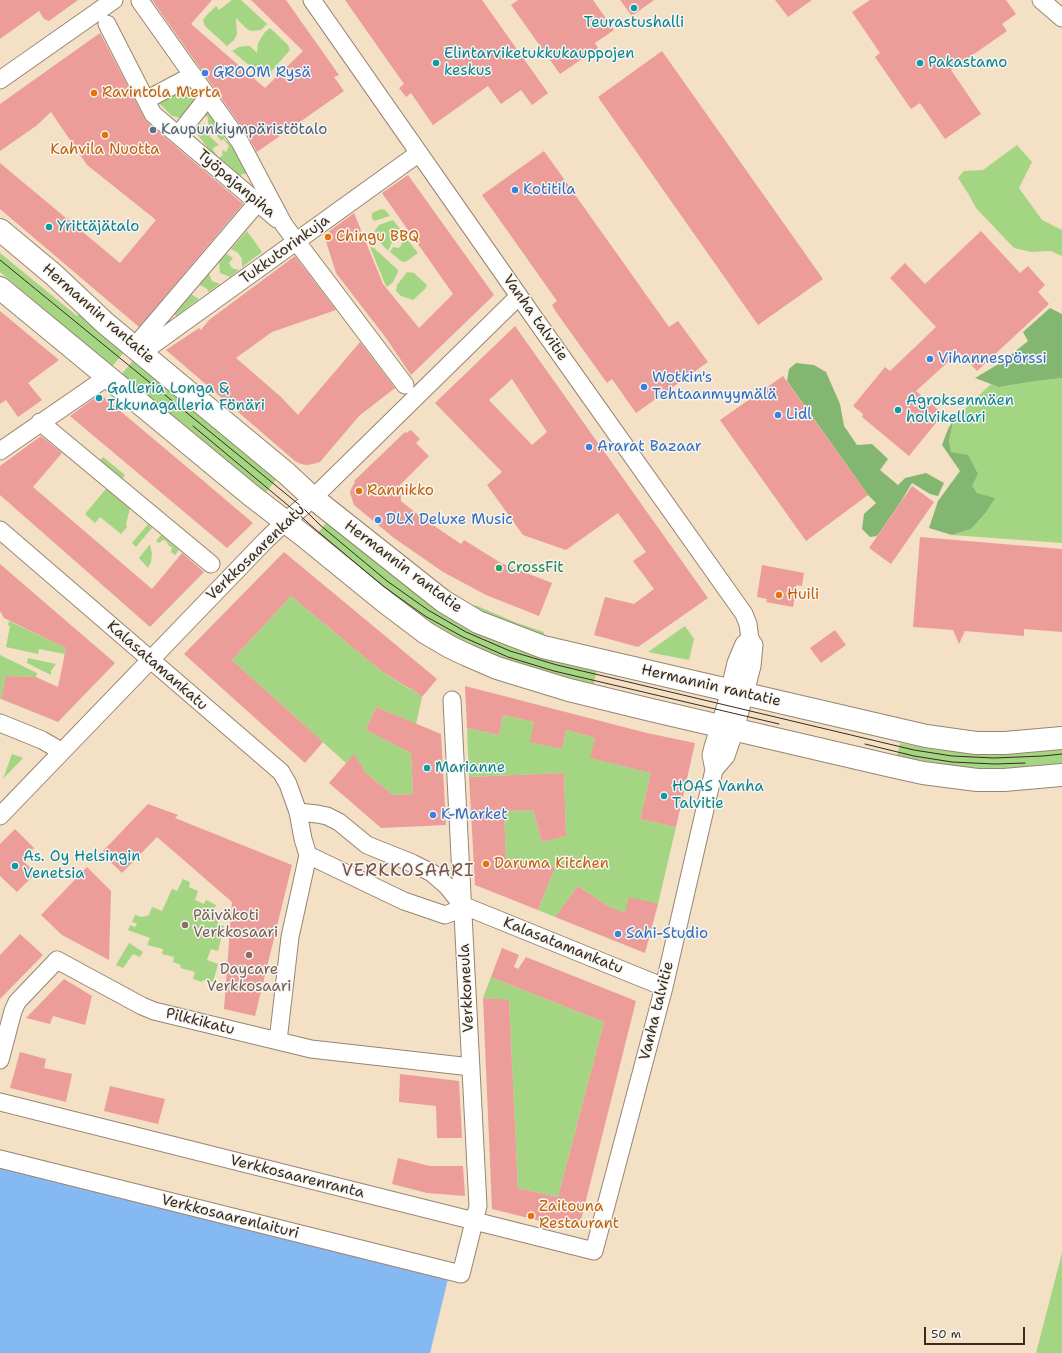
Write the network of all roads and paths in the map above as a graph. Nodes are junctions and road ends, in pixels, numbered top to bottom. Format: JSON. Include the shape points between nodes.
{"nodes":[{"id":1,"x":114,"y":0,"type":"edge"},
{"id":2,"x":312,"y":0,"type":"edge"},
{"id":3,"x":1041,"y":0,"type":"edge"},
{"id":4,"x":140,"y":1,"type":"edge"},
{"id":5,"x":1062,"y":18,"type":"edge"},
{"id":6,"x":107,"y":24,"type":"dead end"},
{"id":7,"x":193,"y":75,"type":"junction"},
{"id":8,"x":0,"y":80,"type":"edge"},
{"id":9,"x":208,"y":97,"type":"junction"},
{"id":10,"x":146,"y":100,"type":"junction"},
{"id":11,"x":178,"y":135,"type":"junction"},
{"id":12,"x":419,"y":153,"type":"junction"},
{"id":13,"x":258,"y":202,"type":"junction"},
{"id":14,"x":284,"y":225,"type":"junction"},
{"id":15,"x":0,"y":230,"type":"edge"},
{"id":16,"x":296,"y":241,"type":"junction"},
{"id":17,"x":0,"y":288,"type":"edge"},
{"id":18,"x":519,"y":296,"type":"junction"},
{"id":19,"x":100,"y":382,"type":"dead end"},
{"id":20,"x":405,"y":385,"type":"dead end"},
{"id":21,"x":40,"y":422,"type":"junction"},
{"id":22,"x":0,"y":451,"type":"edge"},
{"id":23,"x":312,"y":498,"type":"junction"},
{"id":24,"x":285,"y":522,"type":"junction"},
{"id":25,"x":0,"y":530,"type":"edge"},
{"id":26,"x":211,"y":564,"type":"dead end"},
{"id":27,"x":150,"y":660,"type":"junction"},
{"id":28,"x":738,"y":692,"type":"junction"},
{"id":29,"x":452,"y":700,"type":"dead end"},
{"id":30,"x":0,"y":723,"type":"edge"},
{"id":31,"x":728,"y":728,"type":"junction"},
{"id":32,"x":1062,"y":738,"type":"edge"},
{"id":33,"x":61,"y":751,"type":"junction"},
{"id":34,"x":1062,"y":775,"type":"edge"},
{"id":35,"x":298,"y":812,"type":"junction"},
{"id":36,"x":0,"y":816,"type":"edge"},
{"id":37,"x":308,"y":855,"type":"junction"},
{"id":38,"x":462,"y":905,"type":"junction"},
{"id":39,"x":664,"y":987,"type":"junction"},
{"id":40,"x":278,"y":1041,"type":"junction"},
{"id":41,"x":0,"y":1060,"type":"edge"},
{"id":42,"x":472,"y":1067,"type":"junction"},
{"id":43,"x":0,"y":1102,"type":"edge"},
{"id":44,"x":0,"y":1159,"type":"edge"},
{"id":45,"x":474,"y":1222,"type":"junction"},
{"id":46,"x":594,"y":1251,"type":"joint"},
{"id":47,"x":461,"y":1274,"type":"joint"}],
"edges":[{"from":1,"to":8,"type":"street"},
{"from":2,"to":12,"type":"street","name":"Vanha talvitie"},
{"from":3,"to":5,"type":"street"},
{"from":4,"to":7,"type":"street","name":"Työpajanpiha"},
{"from":6,"to":10,"type":"street","name":"Työpajanpiha"},
{"from":7,"to":9,"type":"street","name":"Työpajanpiha"},
{"from":7,"to":10,"type":"street"},
{"from":9,"to":11,"type":"street"},
{"from":9,"to":14,"type":"street","name":"Työpajanpiha","via":[[240,142]]},
{"from":10,"to":11,"type":"street","name":"Työpajanpiha","via":[[153,114]]},
{"from":11,"to":13,"type":"street","name":"Työpajanpiha"},
{"from":12,"to":16,"type":"street","name":"Tukkutorinkuja"},
{"from":12,"to":18,"type":"street","name":"Vanha talvitie"},
{"from":13,"to":14,"type":"street","name":"Työpajanpiha"},
{"from":13,"to":16,"type":"street","name":"Tukkutorinkuja","via":[[146,342]]},
{"from":14,"to":16,"type":"street"},
{"from":15,"to":23,"type":"main road","name":"Hermannin rantatie","via":[[54,275],[105,323],[286,473]]},
{"from":16,"to":20,"type":"street"},
{"from":17,"to":24,"type":"main road"},
{"from":18,"to":23,"type":"street","name":"Verkkosaarenkatu"},
{"from":18,"to":28,"type":"street","name":"Vanha talvitie","via":[[744,614],[754,645],[752,666]]},
{"from":19,"to":21,"type":"street"},
{"from":21,"to":22,"type":"street"},
{"from":21,"to":26,"type":"street"},
{"from":23,"to":24,"type":"street","name":"Verkkosaarenkatu"},
{"from":23,"to":28,"type":"main road","name":"Hermannin rantatie","via":[[443,601],[478,622],[542,647]]},
{"from":24,"to":27,"type":"street","name":"Verkkosaarenkatu"},
{"from":24,"to":31,"type":"main road","via":[[421,629],[450,647],[497,668],[529,678]]},
{"from":25,"to":27,"type":"street","name":"Kalasatamankatu"},
{"from":27,"to":33,"type":"street","name":"Verkkosaarenkatu"},
{"from":27,"to":35,"type":"street","name":"Kalasatamankatu","via":[[280,772],[288,784]]},
{"from":28,"to":31,"type":"street","name":"Vanha talvitie"},
{"from":28,"to":32,"type":"main road","name":"Hermannin rantatie","via":[[949,740],[1005,743]]},
{"from":29,"to":38,"type":"street","name":"Verkkoneula"},
{"from":30,"to":33,"type":"street","via":[[42,740]]},
{"from":31,"to":34,"type":"main road","via":[[887,765],[951,777],[1004,780]]},
{"from":31,"to":39,"type":"street","name":"Vanha talvitie","via":[[711,755],[714,770]]},
{"from":33,"to":36,"type":"street","name":"Verkkosaarenkatu"},
{"from":35,"to":37,"type":"street","name":"Kalasatamankatu","via":[[302,839]]},
{"from":35,"to":38,"type":"street","name":"Kalasatamankatu","via":[[327,816],[367,844],[432,873],[447,886]]},
{"from":37,"to":38,"type":"street","via":[[404,901],[445,915],[458,910]]},
{"from":37,"to":40,"type":"street","via":[[290,937]]},
{"from":38,"to":39,"type":"street","name":"Kalasatamankatu"},
{"from":38,"to":42,"type":"street","name":"Verkkoneula"},
{"from":39,"to":46,"type":"street","name":"Vanha talvitie"},
{"from":40,"to":41,"type":"street","name":"Pilkkikatu","via":[[154,1011],[57,960],[17,1002]]},
{"from":40,"to":42,"type":"street","name":"Pilkkikatu","via":[[326,1051]]},
{"from":42,"to":45,"type":"street","name":"Verkkoneula","via":[[478,1206]]},
{"from":43,"to":45,"type":"street","name":"Verkkosaarenranta"},
{"from":44,"to":47,"type":"street","name":"Verkkosaarenlaituri"},
{"from":45,"to":46,"type":"street","name":"Verkkosaarenranta"},
{"from":45,"to":47,"type":"street","name":"Verkkoneula"}]}
